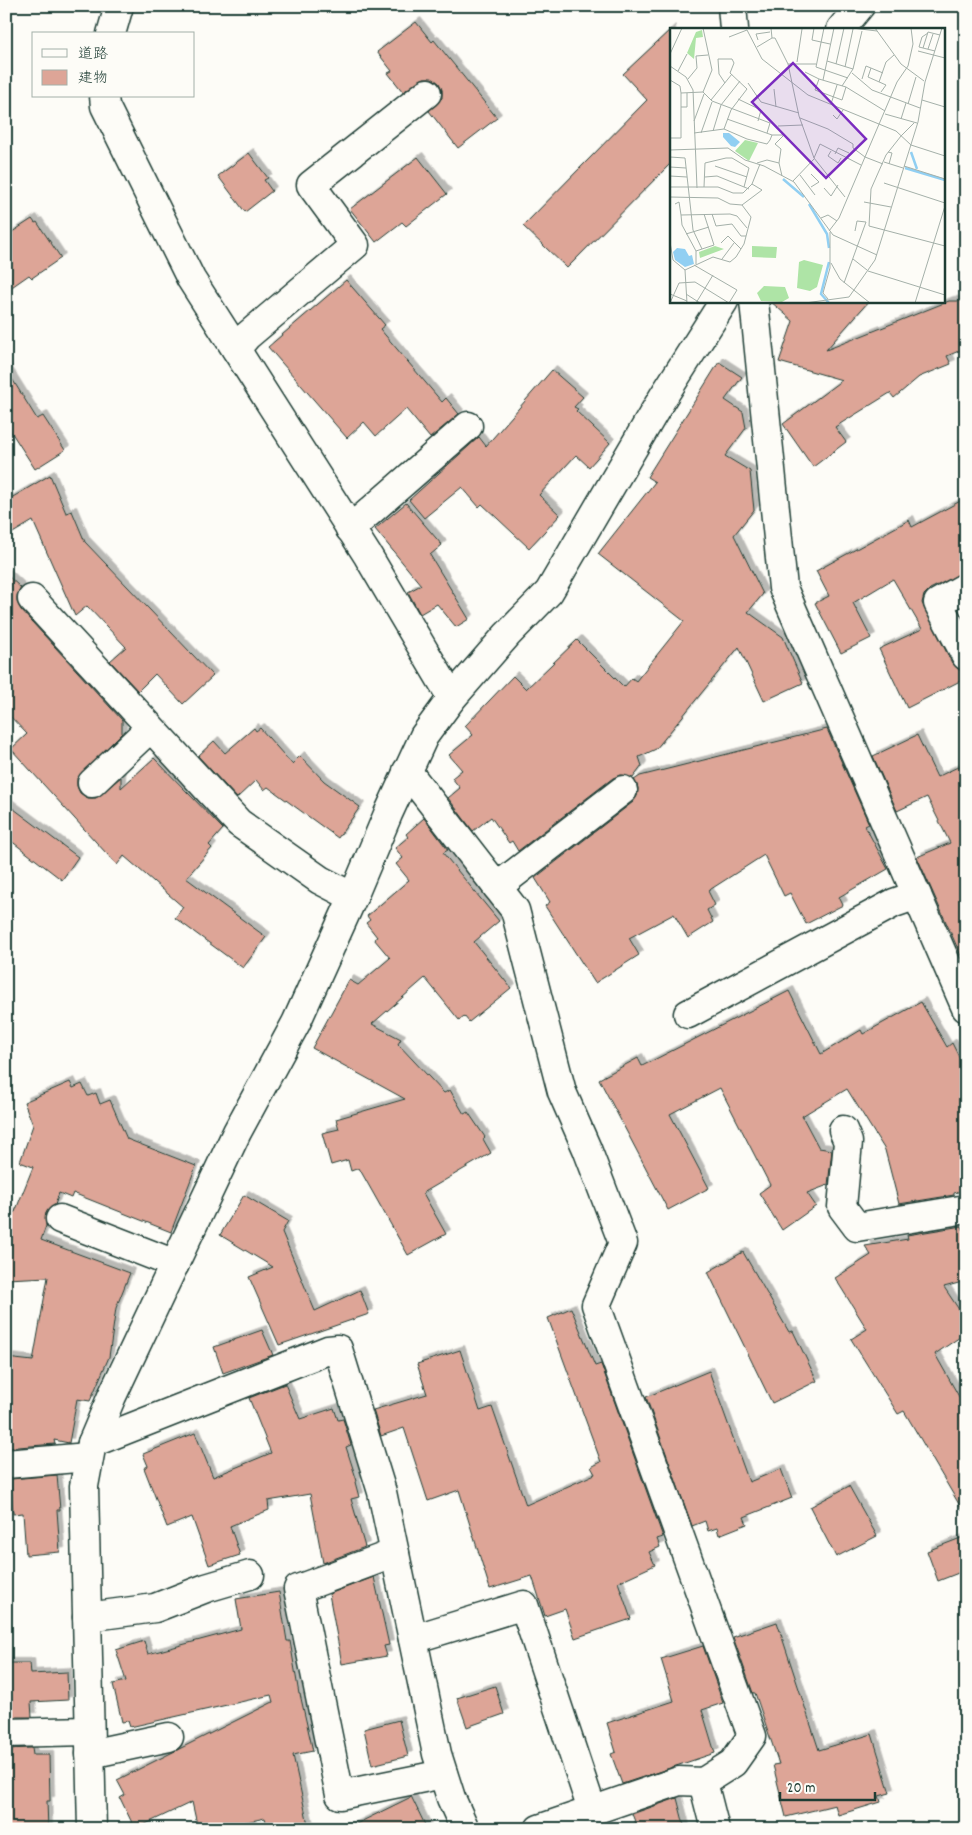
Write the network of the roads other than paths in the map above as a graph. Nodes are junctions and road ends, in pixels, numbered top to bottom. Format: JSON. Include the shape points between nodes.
{"nodes":[{"id":1,"x":119,"y":6,"type":"edge"},
{"id":2,"x":732,"y":6,"type":"edge"},
{"id":3,"x":860,"y":6,"type":"edge"},
{"id":4,"x":734,"y":28,"type":"edge"},
{"id":5,"x":842,"y":28,"type":"edge"},
{"id":6,"x":112,"y":32,"type":"edge"},
{"id":7,"x":427,"y":93,"type":"dead end"},
{"id":8,"x":104,"y":98,"type":"edge"},
{"id":9,"x":723,"y":302,"type":"edge"},
{"id":10,"x":754,"y":302,"type":"edge"},
{"id":11,"x":236,"y":349,"type":"junction"},
{"id":12,"x":468,"y":426,"type":"dead end"},
{"id":13,"x":350,"y":528,"type":"junction"},
{"id":14,"x":966,"y":588,"type":"edge"},
{"id":15,"x":32,"y":599,"type":"dead end"},
{"id":16,"x":966,"y":656,"type":"edge"},
{"id":17,"x":452,"y":698,"type":"junction"},
{"id":18,"x":150,"y":728,"type":"junction"},
{"id":19,"x":406,"y":771,"type":"junction"},
{"id":20,"x":92,"y":783,"type":"dead end"},
{"id":21,"x":623,"y":790,"type":"dead end"},
{"id":22,"x":497,"y":887,"type":"junction"},
{"id":23,"x":916,"y":895,"type":"junction"},
{"id":24,"x":353,"y":897,"type":"junction"},
{"id":25,"x":957,"y":966,"type":"edge"},
{"id":26,"x":966,"y":1008,"type":"edge"},
{"id":27,"x":688,"y":1014,"type":"dead end"},
{"id":28,"x":843,"y":1130,"type":"dead end"},
{"id":29,"x":966,"y":1209,"type":"edge"},
{"id":30,"x":60,"y":1218,"type":"dead end"},
{"id":31,"x":175,"y":1264,"type":"junction"},
{"id":32,"x":90,"y":1450,"type":"junction"},
{"id":33,"x":6,"y":1464,"type":"edge"},
{"id":34,"x":395,"y":1553,"type":"junction"},
{"id":35,"x":250,"y":1575,"type":"dead end"},
{"id":36,"x":87,"y":1617,"type":"junction"},
{"id":37,"x":412,"y":1639,"type":"junction"},
{"id":38,"x":6,"y":1733,"type":"edge"},
{"id":39,"x":169,"y":1737,"type":"dead end"},
{"id":40,"x":89,"y":1743,"type":"junction"},
{"id":41,"x":443,"y":1774,"type":"junction"},
{"id":42,"x":703,"y":1782,"type":"junction"},
{"id":43,"x":592,"y":1810,"type":"junction"},
{"id":44,"x":92,"y":1829,"type":"edge"},
{"id":45,"x":465,"y":1829,"type":"edge"},
{"id":46,"x":539,"y":1829,"type":"edge"},
{"id":47,"x":715,"y":1829,"type":"edge"}],
"edges":[{"from":1,"to":6,"type":"street"},
{"from":2,"to":4,"type":"street"},
{"from":3,"to":5,"type":"street"},
{"from":7,"to":11,"type":"street","via":[[311,185],[354,245]]},
{"from":8,"to":11,"type":"street","via":[[134,166],[191,279]]},
{"from":9,"to":17,"type":"street","via":[[663,397],[549,592]]},
{"from":10,"to":23,"type":"street","via":[[783,588]]},
{"from":11,"to":13,"type":"street"},
{"from":12,"to":13,"type":"street"},
{"from":13,"to":17,"type":"street"},
{"from":14,"to":16,"type":"street","via":[[938,603]]},
{"from":15,"to":18,"type":"street"},
{"from":17,"to":19,"type":"street","via":[[424,736]]},
{"from":18,"to":20,"type":"street"},
{"from":18,"to":24,"type":"street","via":[[239,823],[320,880]]},
{"from":19,"to":22,"type":"street"},
{"from":19,"to":24,"type":"street"},
{"from":21,"to":22,"type":"street"},
{"from":22,"to":42,"type":"street","via":[[515,910],[562,1092],[623,1243],[596,1305],[752,1736],[733,1762]]},
{"from":23,"to":25,"type":"street"},
{"from":23,"to":27,"type":"street","via":[[894,903]]},
{"from":24,"to":31,"type":"street","via":[[296,1023],[237,1132]]},
{"from":25,"to":26,"type":"street"},
{"from":28,"to":29,"type":"street","via":[[848,1142],[842,1207],[857,1228]]},
{"from":30,"to":31,"type":"street"},
{"from":31,"to":32,"type":"street"},
{"from":32,"to":33,"type":"street"},
{"from":32,"to":34,"type":"street","via":[[338,1349],[378,1476]]},
{"from":32,"to":36,"type":"street","via":[[84,1486]]},
{"from":34,"to":37,"type":"street"},
{"from":34,"to":41,"type":"street","via":[[298,1589],[340,1795]]},
{"from":35,"to":36,"type":"street","via":[[155,1608]]},
{"from":36,"to":40,"type":"street"},
{"from":37,"to":41,"type":"street"},
{"from":37,"to":43,"type":"street","via":[[524,1605]]},
{"from":38,"to":40,"type":"street"},
{"from":39,"to":40,"type":"street"},
{"from":40,"to":44,"type":"street"},
{"from":41,"to":45,"type":"street"},
{"from":42,"to":43,"type":"street","via":[[679,1781]]},
{"from":42,"to":47,"type":"street"},
{"from":43,"to":46,"type":"street"}]}
